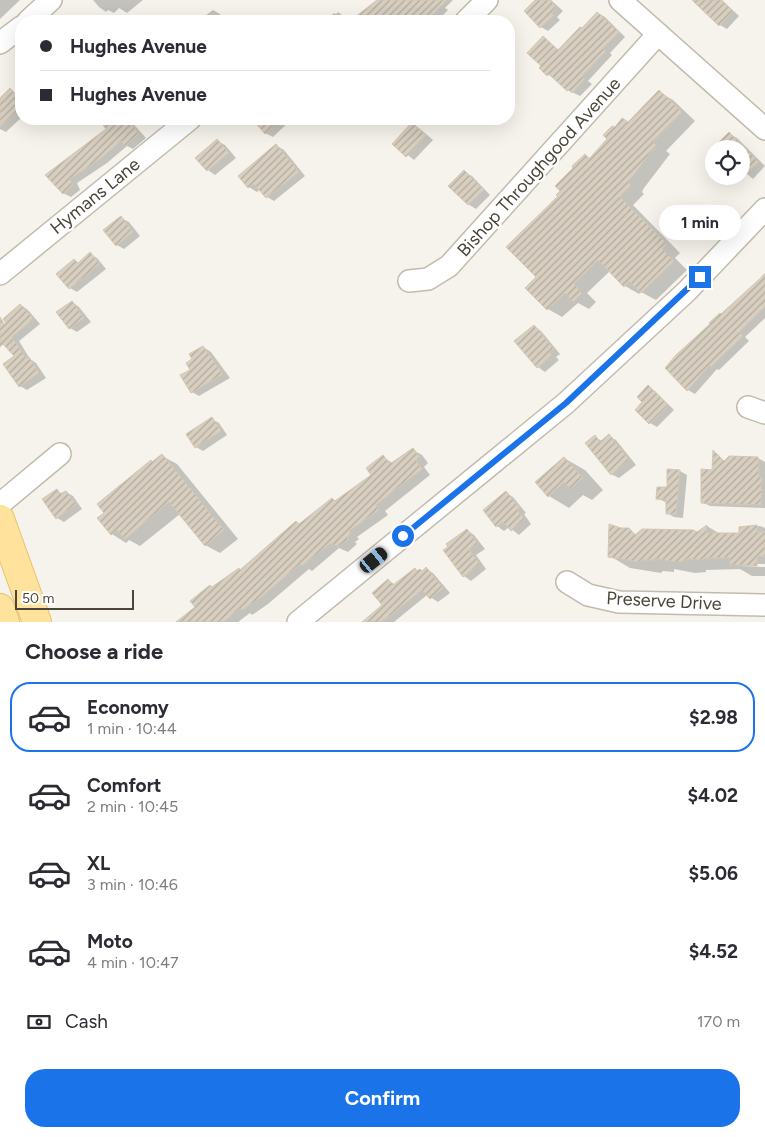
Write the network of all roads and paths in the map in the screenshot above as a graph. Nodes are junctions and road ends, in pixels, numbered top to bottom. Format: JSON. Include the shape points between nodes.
{"nodes":[{"id":1,"x":51,"y":0,"type":"edge"},
{"id":2,"x":487,"y":0,"type":"edge"},
{"id":3,"x":620,"y":0,"type":"edge"},
{"id":4,"x":35,"y":15,"type":"edge"},
{"id":5,"x":472,"y":15,"type":"edge"},
{"id":6,"x":15,"y":32,"type":"edge"},
{"id":7,"x":658,"y":34,"type":"junction"},
{"id":8,"x":0,"y":43,"type":"edge"},
{"id":9,"x":183,"y":125,"type":"edge"},
{"id":10,"x":765,"y":129,"type":"edge"},
{"id":11,"x":765,"y":209,"type":"edge"},
{"id":12,"x":0,"y":274,"type":"edge"},
{"id":13,"x":409,"y":281,"type":"dead end"},
{"id":14,"x":60,"y":454,"type":"dead end"},
{"id":15,"x":0,"y":504,"type":"edge"},
{"id":16,"x":0,"y":519,"type":"edge"},
{"id":17,"x":567,"y":582,"type":"dead end"},
{"id":18,"x":765,"y":605,"type":"edge"},
{"id":19,"x":0,"y":608,"type":"edge"},
{"id":20,"x":5,"y":622,"type":"edge"},
{"id":21,"x":37,"y":622,"type":"edge"},
{"id":22,"x":298,"y":622,"type":"edge"}],
"edges":[{"from":1,"to":4,"type":"street"},
{"from":2,"to":5,"type":"street"},
{"from":3,"to":7,"type":"street"},
{"from":6,"to":8,"type":"street"},
{"from":7,"to":10,"type":"street"},
{"from":7,"to":13,"type":"street","name":"Bishop Throughgood Avenue","via":[[449,266],[428,279]]},
{"from":9,"to":12,"type":"street","name":"Hymans Lane"},
{"from":11,"to":22,"type":"street","via":[[687,290],[566,403]]},
{"from":14,"to":15,"type":"street"},
{"from":16,"to":21,"type":"main road"},
{"from":17,"to":18,"type":"street","name":"Preserve Drive","via":[[588,595],[618,602]]},
{"from":19,"to":20,"type":"main road"}]}
